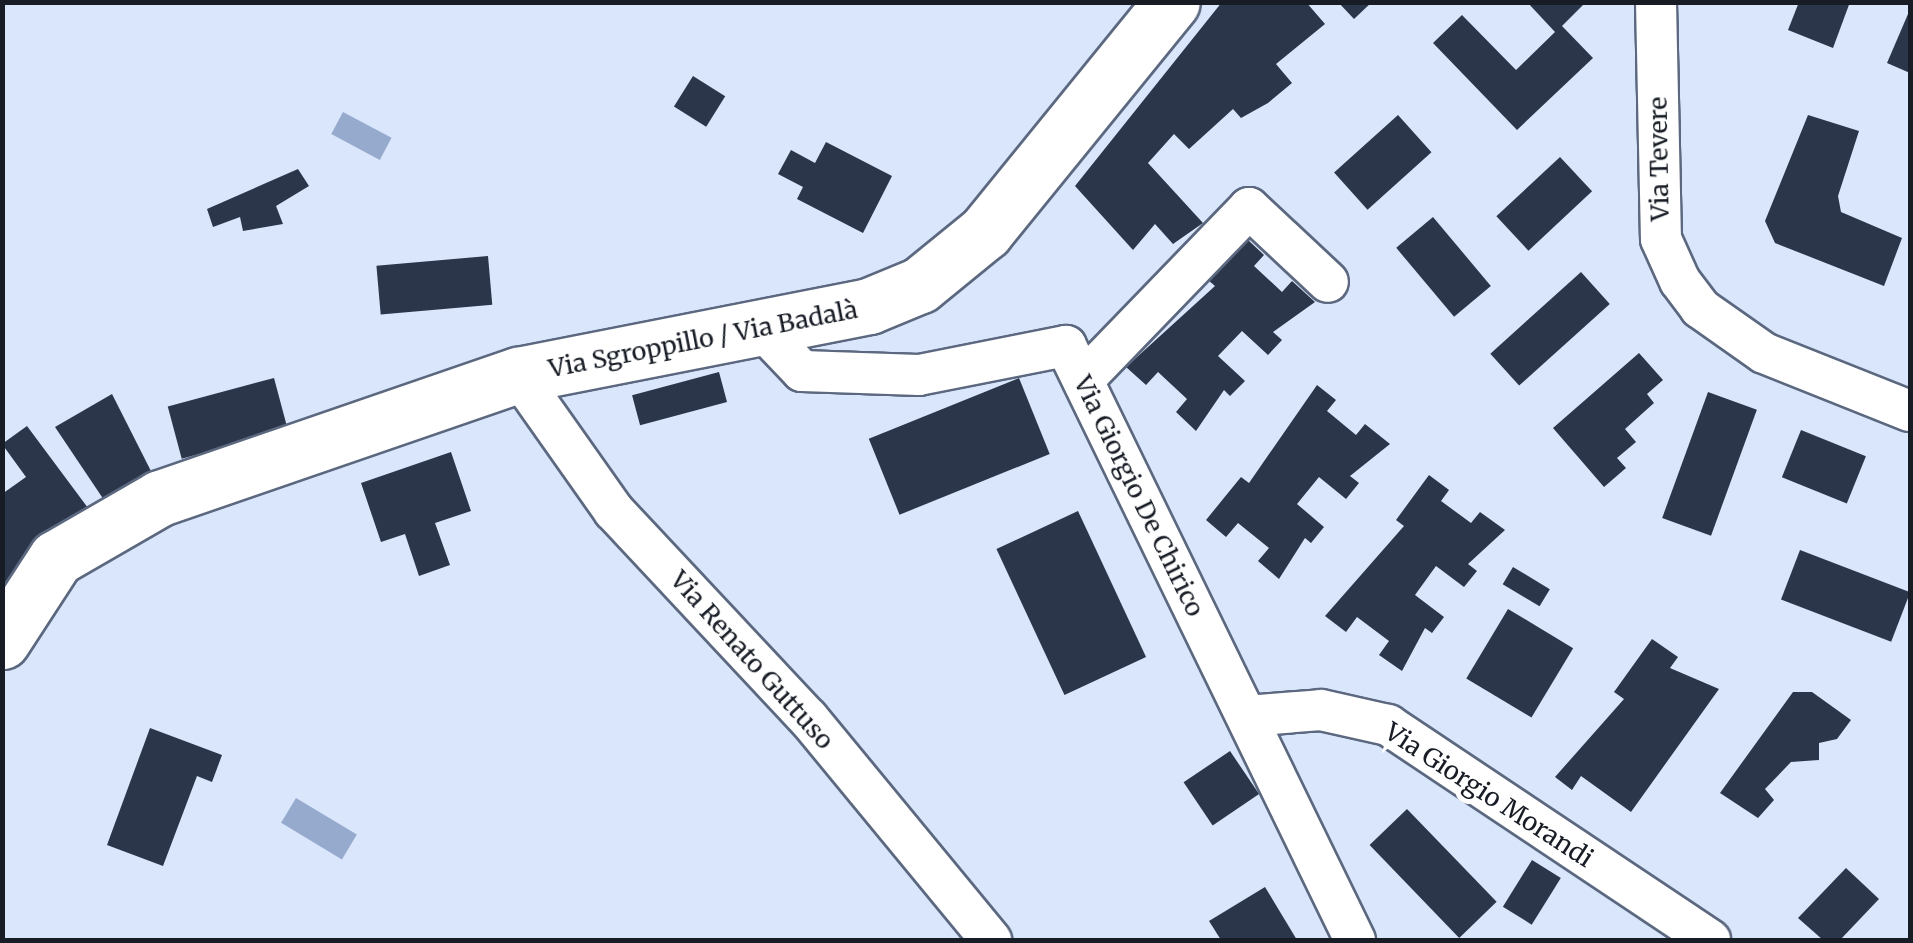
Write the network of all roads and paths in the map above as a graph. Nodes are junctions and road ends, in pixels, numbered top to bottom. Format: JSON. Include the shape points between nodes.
{"nodes":[{"id":1,"x":1172,"y":2,"type":"edge"},
{"id":2,"x":1656,"y":2,"type":"edge"},
{"id":3,"x":1328,"y":282,"type":"dead end"},
{"id":4,"x":760,"y":327,"type":"junction"},
{"id":5,"x":518,"y":375,"type":"junction"},
{"id":6,"x":1083,"y":380,"type":"junction"},
{"id":7,"x":1910,"y":410,"type":"edge"},
{"id":8,"x":2,"y":641,"type":"edge"},
{"id":9,"x":1247,"y":716,"type":"junction"},
{"id":10,"x":990,"y":940,"type":"edge"},
{"id":11,"x":1355,"y":940,"type":"edge"},
{"id":12,"x":1710,"y":940,"type":"edge"}],
"edges":[{"from":1,"to":4,"type":"main road","name":"Via Sgroppillo / Via Badalà","via":[[950,262],[869,306]]},
{"from":2,"to":7,"type":"street","name":"Via Tevere","via":[[1661,239],[1680,282],[1700,308],[1764,353]]},
{"from":3,"to":6,"type":"street","via":[[1249,208]]},
{"from":4,"to":5,"type":"main road","name":"Via Sgroppillo / Via Badalà"},
{"from":4,"to":6,"type":"street","name":"Via Giorgio De Chirico","via":[[802,371],[919,375],[1066,346]]},
{"from":5,"to":8,"type":"main road","name":"Via Sgroppillo / Via Badalà","via":[[160,498],[56,558]]},
{"from":5,"to":10,"type":"street","name":"Via Renato Guttuso","via":[[614,511],[808,718]]},
{"from":6,"to":9,"type":"street","name":"Via Giorgio De Chirico"},
{"from":9,"to":11,"type":"street","name":"Via Giorgio De Chirico"},
{"from":9,"to":12,"type":"street","name":"Via Giorgio Morandi","via":[[1322,710],[1388,725]]}]}
